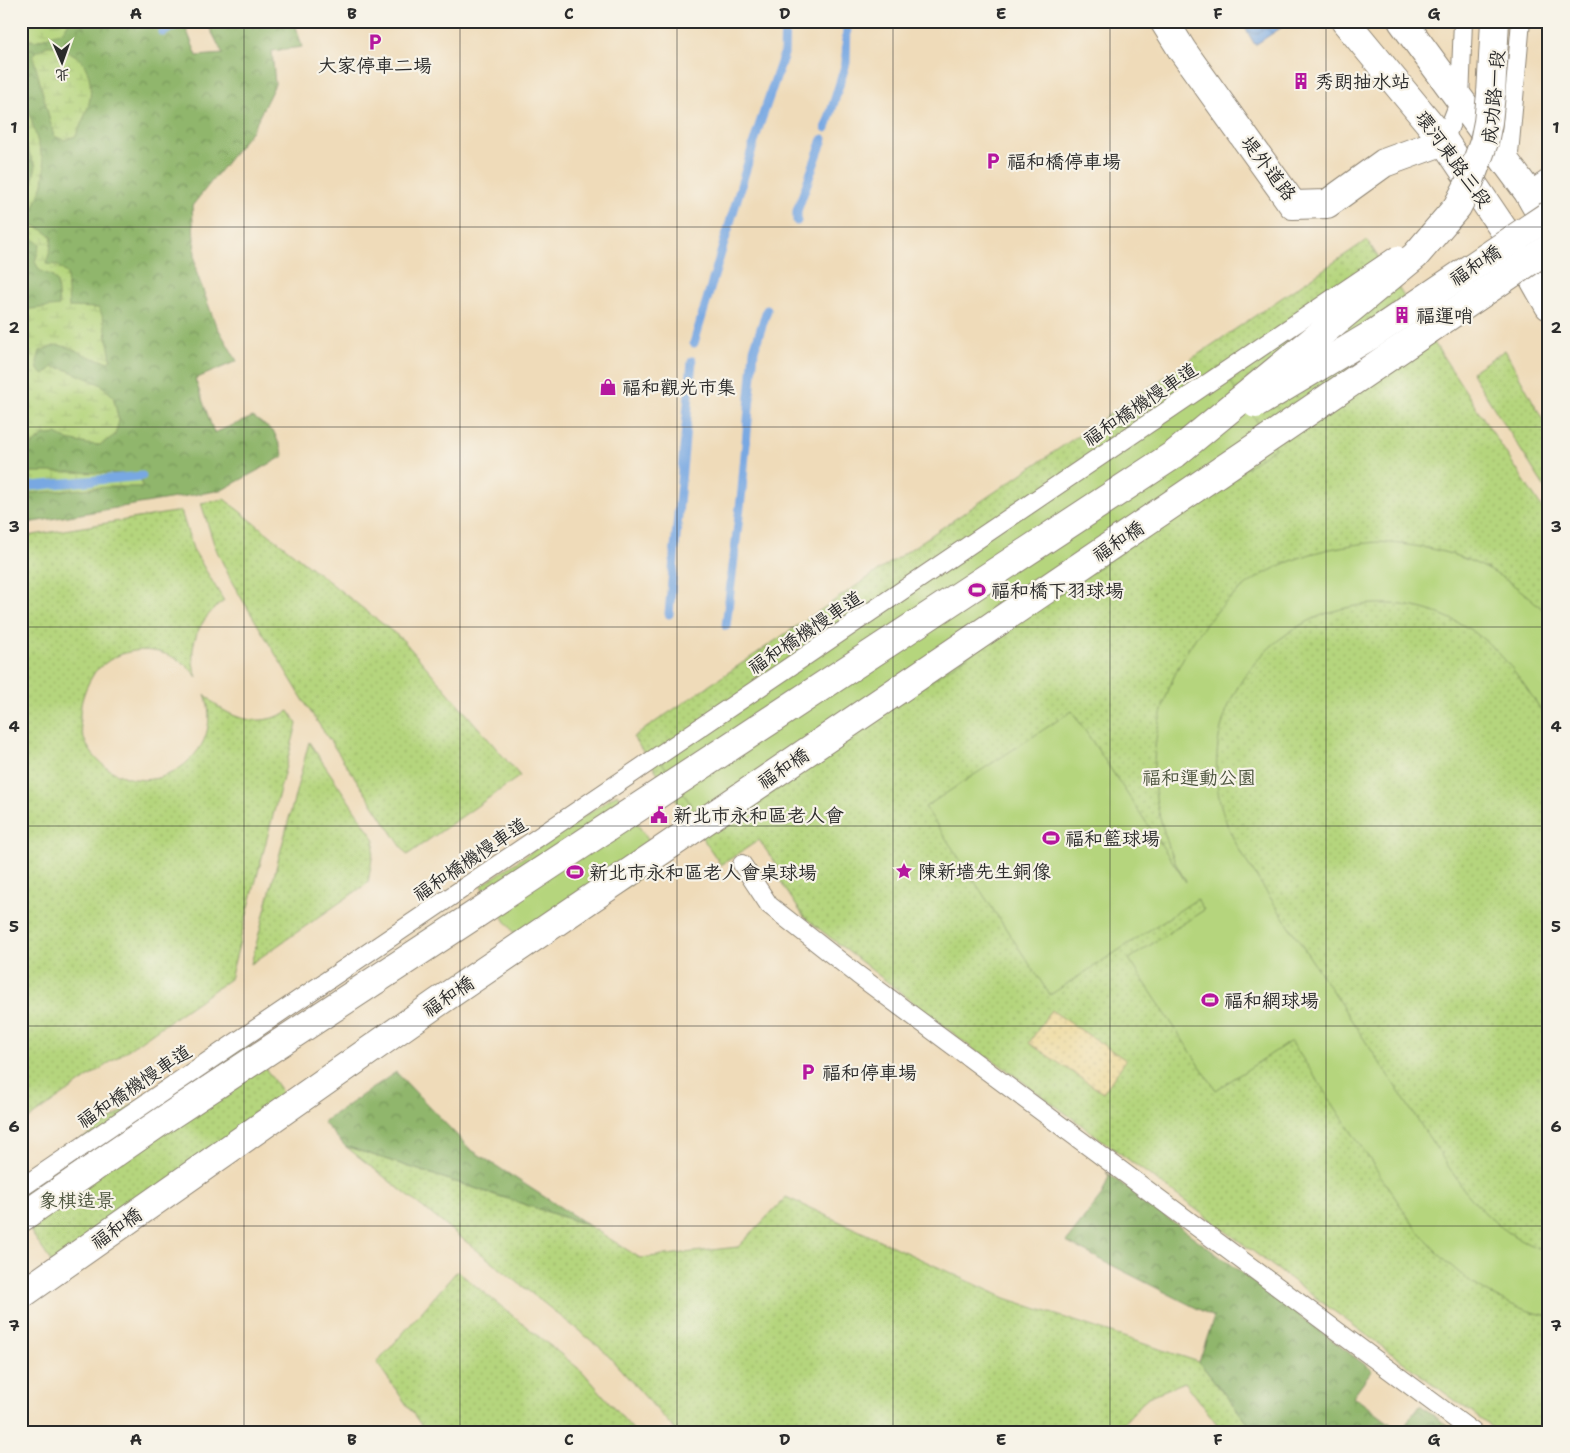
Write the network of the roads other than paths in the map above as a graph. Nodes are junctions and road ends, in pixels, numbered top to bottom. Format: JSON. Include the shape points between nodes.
{"nodes":[{"id":1,"x":1164,"y":21,"type":"edge"},
{"id":2,"x":1345,"y":21,"type":"edge"},
{"id":3,"x":1402,"y":21,"type":"edge"},
{"id":4,"x":1463,"y":21,"type":"edge"},
{"id":5,"x":1483,"y":21,"type":"edge"},
{"id":6,"x":1495,"y":21,"type":"edge"},
{"id":7,"x":1521,"y":21,"type":"edge"},
{"id":8,"x":1460,"y":100,"type":"junction"},
{"id":9,"x":1444,"y":140,"type":"junction"},
{"id":10,"x":1508,"y":165,"type":"junction"},
{"id":11,"x":1539,"y":185,"type":"edge"},
{"id":12,"x":1549,"y":215,"type":"edge"},
{"id":13,"x":1549,"y":229,"type":"edge"},
{"id":14,"x":1549,"y":248,"type":"edge"},
{"id":15,"x":1537,"y":272,"type":"edge"},
{"id":16,"x":1549,"y":306,"type":"edge"},
{"id":17,"x":1175,"y":454,"type":"junction"},
{"id":18,"x":742,"y":864,"type":"dead end"},
{"id":19,"x":21,"y":1188,"type":"edge"},
{"id":20,"x":21,"y":1218,"type":"edge"},
{"id":21,"x":21,"y":1295,"type":"edge"},
{"id":22,"x":1473,"y":1432,"type":"edge"}],
"edges":[{"from":1,"to":9,"type":"main road","name":"堤外道路","via":[[1294,205],[1327,204],[1384,163]]},
{"from":2,"to":9,"type":"main road","name":"環河東路三段"},
{"from":3,"to":8,"type":"main road","name":"環河東路三段"},
{"from":4,"to":8,"type":"lane","name":"成功路一段"},
{"from":5,"to":19,"type":"lane","name":"福和橋機慢車道","bridge":true,"via":[[1477,115],[1466,161],[1447,198],[1409,248]]},
{"from":6,"to":17,"type":"main road","bridge":true,"via":[[1488,122],[1479,158],[1457,207],[1415,256]]},
{"from":7,"to":10,"type":"lane","name":"成功路一段"},
{"from":8,"to":9,"type":"lane","name":"成功路一段"},
{"from":8,"to":10,"type":"main road","name":"環河東路三段"},
{"from":9,"to":10,"type":"lane","name":"成功路一段"},
{"from":9,"to":15,"type":"main road","name":"環河東路三段","via":[[1518,251]]},
{"from":10,"to":11,"type":"main road","name":"環河東路三段"},
{"from":11,"to":13,"type":"main road","name":"環河東路三段"},
{"from":11,"to":15,"type":"lane"},
{"from":12,"to":17,"type":"main road","name":"福和橋","bridge":true,"via":[[1373,334]]},
{"from":14,"to":21,"type":"main road","name":"福和橋","bridge":true,"via":[[437,1003]]},
{"from":15,"to":16,"type":"main road","name":"環河東路三段"},
{"from":17,"to":20,"type":"main road","name":"福和橋","via":[[163,1120]]},
{"from":18,"to":22,"type":"lane","via":[[769,905],[858,976]]}]}
